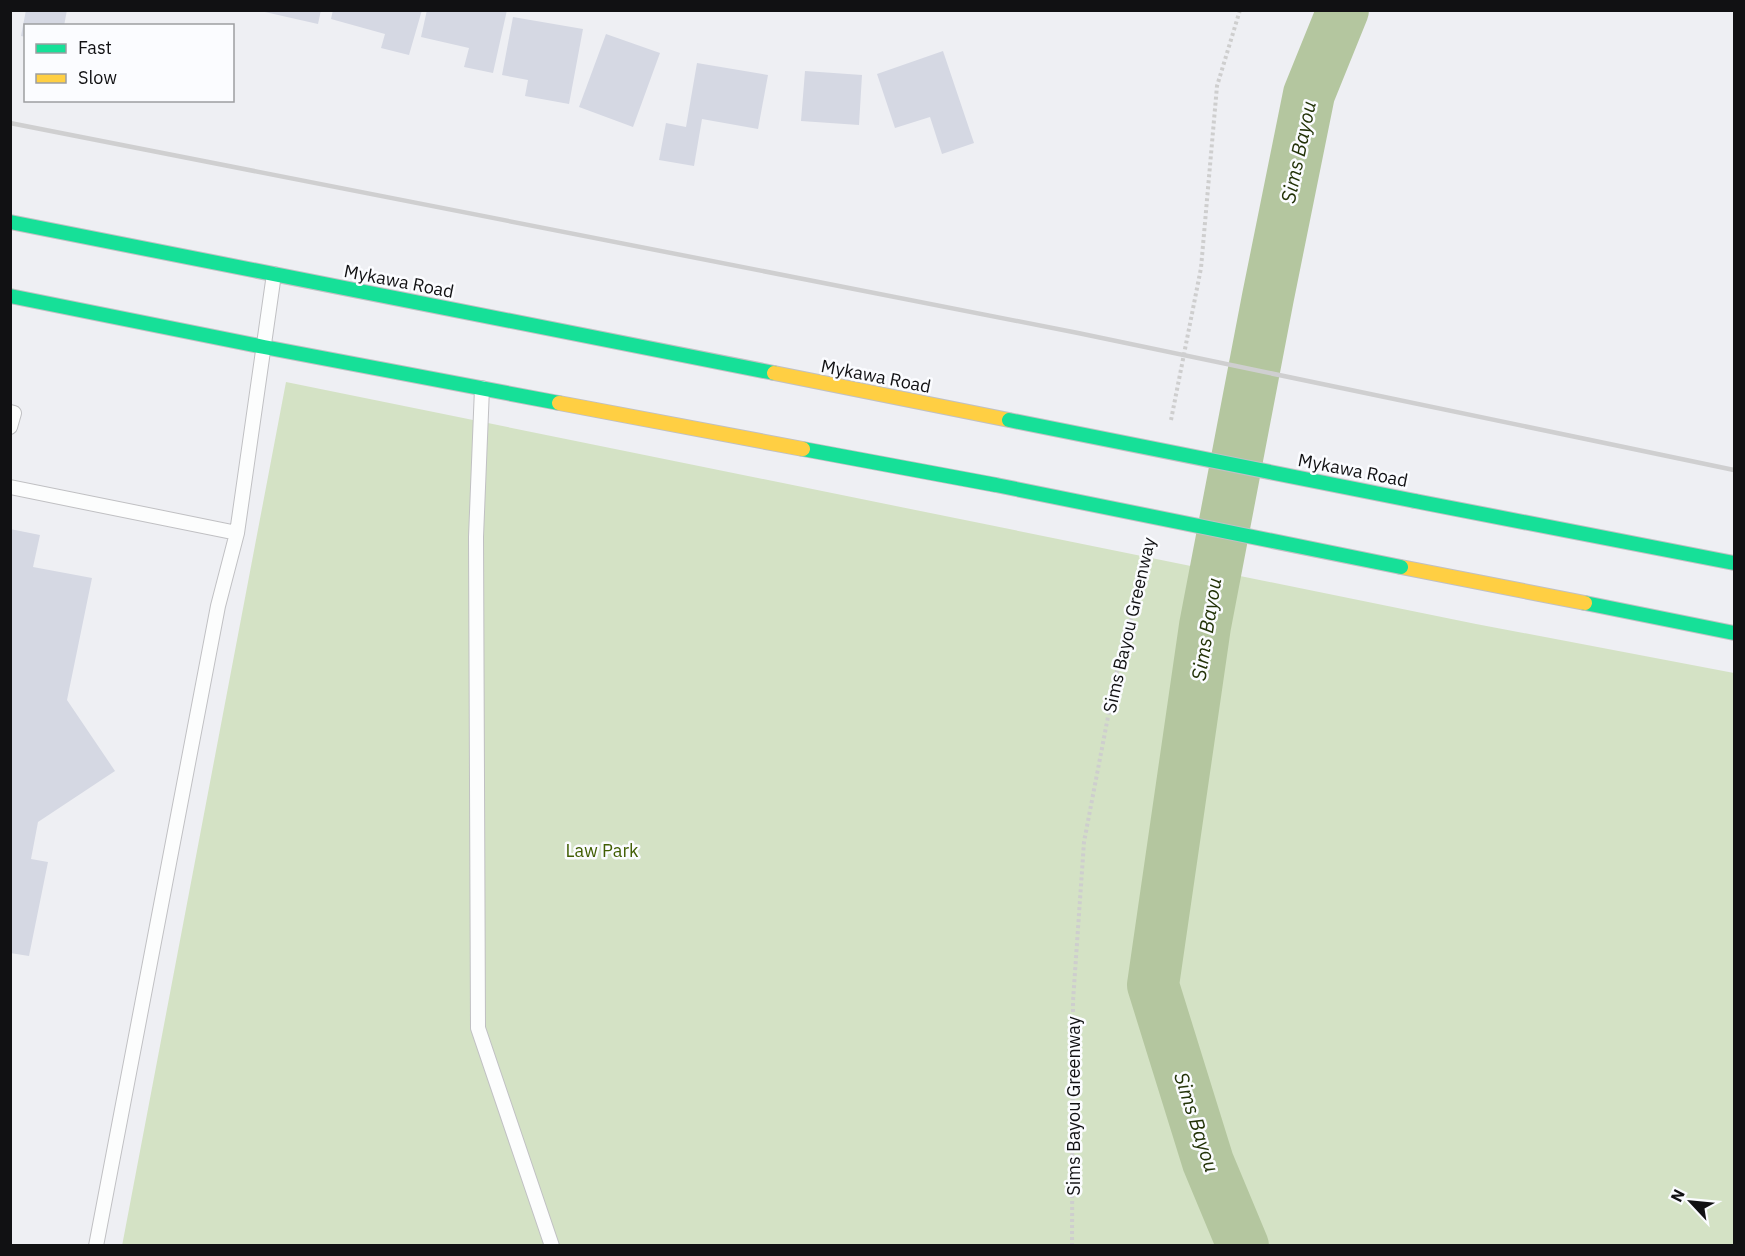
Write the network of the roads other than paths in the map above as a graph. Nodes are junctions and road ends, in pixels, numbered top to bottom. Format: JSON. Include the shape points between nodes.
{"nodes":[{"id":1,"x":10,"y":222,"type":"edge"},
{"id":2,"x":274,"y":274,"type":"junction"},
{"id":3,"x":10,"y":296,"type":"edge"},
{"id":4,"x":264,"y":347,"type":"junction"},
{"id":5,"x":482,"y":388,"type":"junction"},
{"id":6,"x":10,"y":412,"type":"edge"},
{"id":7,"x":10,"y":427,"type":"edge"},
{"id":8,"x":10,"y":487,"type":"edge"},
{"id":9,"x":237,"y":533,"type":"junction"},
{"id":10,"x":1734,"y":563,"type":"edge"},
{"id":11,"x":1734,"y":633,"type":"edge"},
{"id":12,"x":96,"y":1245,"type":"edge"},
{"id":13,"x":552,"y":1245,"type":"edge"}],
"edges":[{"from":1,"to":2,"type":"main road","name":"Mykawa Road"},
{"from":2,"to":4,"type":"lane"},
{"from":2,"to":10,"type":"main road","name":"Mykawa Road","bridge":true},
{"from":3,"to":4,"type":"main road"},
{"from":4,"to":5,"type":"main road"},
{"from":4,"to":9,"type":"lane"},
{"from":5,"to":11,"type":"main road","bridge":true,"via":[[996,485]]},
{"from":5,"to":13,"type":"lane","via":[[476,537],[478,1028]]},
{"from":6,"to":7,"type":"lane","via":[[14,413]]},
{"from":8,"to":9,"type":"lane"},
{"from":9,"to":12,"type":"lane","via":[[218,606]]}]}
